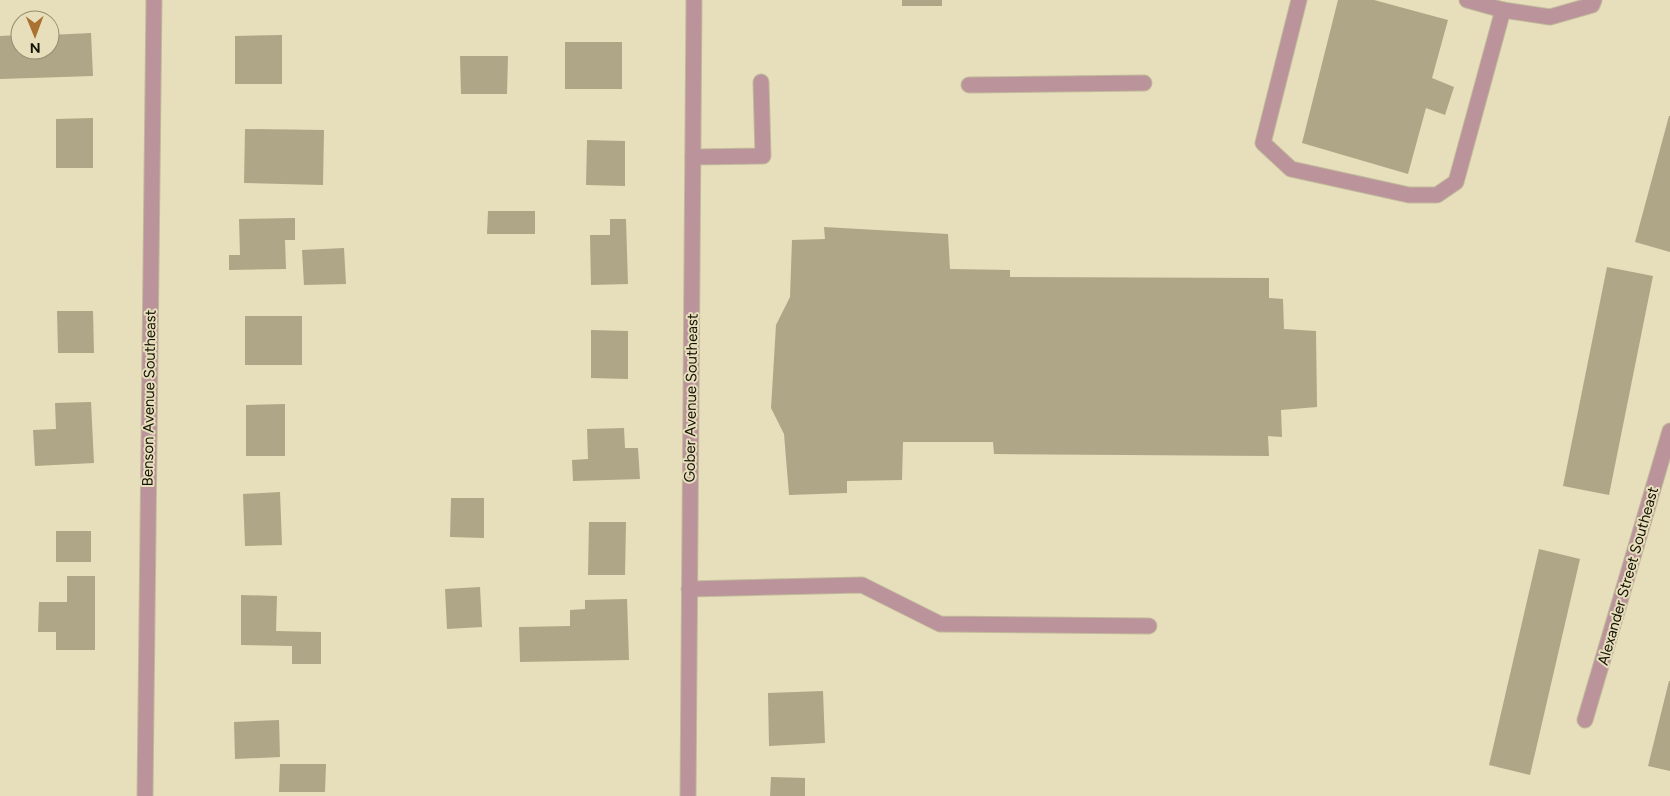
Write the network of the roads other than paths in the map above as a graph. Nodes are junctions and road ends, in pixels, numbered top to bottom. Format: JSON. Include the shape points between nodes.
{"nodes":[{"id":1,"x":154,"y":0,"type":"edge"},
{"id":2,"x":694,"y":0,"type":"edge"},
{"id":3,"x":1299,"y":0,"type":"edge"},
{"id":4,"x":1467,"y":0,"type":"edge"},
{"id":5,"x":1594,"y":0,"type":"edge"},
{"id":6,"x":1503,"y":10,"type":"junction"},
{"id":7,"x":761,"y":82,"type":"dead end"},
{"id":8,"x":1144,"y":83,"type":"dead end"},
{"id":9,"x":969,"y":85,"type":"dead end"},
{"id":10,"x":693,"y":157,"type":"junction"},
{"id":11,"x":1670,"y":432,"type":"edge"},
{"id":12,"x":689,"y":589,"type":"junction"},
{"id":13,"x":1149,"y":626,"type":"dead end"},
{"id":14,"x":1585,"y":720,"type":"dead end"},
{"id":15,"x":145,"y":796,"type":"edge"},
{"id":16,"x":688,"y":796,"type":"edge"}],
"edges":[{"from":1,"to":15,"type":"street","name":"Benson Avenue Southeast"},
{"from":2,"to":10,"type":"street","name":"Gober Avenue Southeast"},
{"from":3,"to":6,"type":"street","via":[[1263,143],[1291,169],[1409,195],[1437,195],[1456,182]]},
{"from":4,"to":6,"type":"street"},
{"from":5,"to":6,"type":"street","via":[[1592,5],[1550,17]]},
{"from":7,"to":10,"type":"street","via":[[764,156]]},
{"from":8,"to":9,"type":"street"},
{"from":10,"to":12,"type":"street","name":"Gober Avenue Southeast"},
{"from":11,"to":14,"type":"street","name":"Alexander Street Southeast"},
{"from":12,"to":13,"type":"street","via":[[862,585],[940,624]]},
{"from":12,"to":16,"type":"street","name":"Gober Avenue Southeast"}]}
